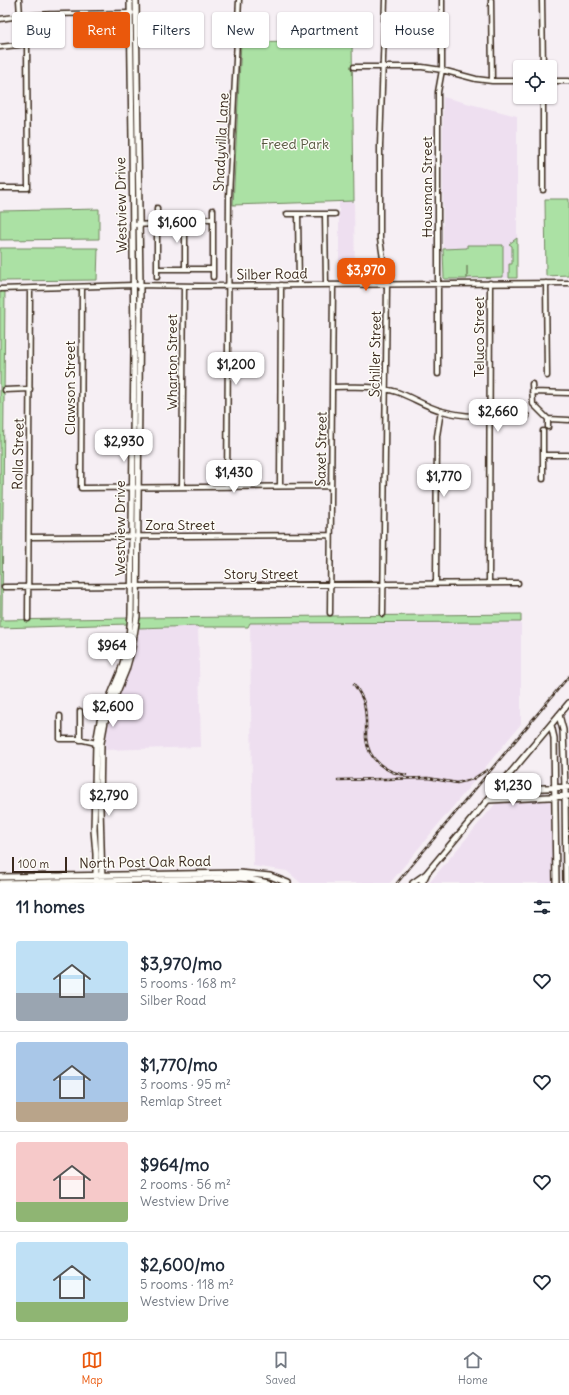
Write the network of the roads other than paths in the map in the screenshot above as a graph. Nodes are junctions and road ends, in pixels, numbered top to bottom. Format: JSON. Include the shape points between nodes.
{"nodes":[{"id":1,"x":20,"y":0,"type":"edge"},
{"id":2,"x":130,"y":0,"type":"edge"},
{"id":3,"x":136,"y":0,"type":"edge"},
{"id":4,"x":239,"y":0,"type":"edge"},
{"id":5,"x":385,"y":0,"type":"edge"},
{"id":6,"x":442,"y":0,"type":"edge"},
{"id":7,"x":491,"y":0,"type":"edge"},
{"id":8,"x":542,"y":0,"type":"edge"},
{"id":9,"x":20,"y":12,"type":"edge"},
{"id":10,"x":130,"y":12,"type":"edge"},
{"id":11,"x":130,"y":13,"type":"joint"},
{"id":12,"x":136,"y":13,"type":"junction"},
{"id":13,"x":12,"y":17,"type":"edge"},
{"id":14,"x":0,"y":18,"type":"edge"},
{"id":15,"x":0,"y":47,"type":"edge"},
{"id":16,"x":543,"y":60,"type":"edge"},
{"id":17,"x":354,"y":67,"type":"dead end"},
{"id":18,"x":382,"y":67,"type":"junction"},
{"id":19,"x":442,"y":70,"type":"junction"},
{"id":20,"x":492,"y":81,"type":"junction"},
{"id":21,"x":513,"y":81,"type":"edge"},
{"id":22,"x":557,"y":81,"type":"edge"},
{"id":23,"x":569,"y":81,"type":"edge"},
{"id":24,"x":543,"y":104,"type":"edge"},
{"id":25,"x":135,"y":140,"type":"junction"},
{"id":26,"x":0,"y":188,"type":"edge"},
{"id":27,"x":543,"y":190,"type":"dead end"},
{"id":28,"x":157,"y":208,"type":"dead end"},
{"id":29,"x":213,"y":210,"type":"dead end"},
{"id":30,"x":287,"y":214,"type":"dead end"},
{"id":31,"x":298,"y":214,"type":"junction"},
{"id":32,"x":325,"y":214,"type":"junction"},
{"id":33,"x":335,"y":214,"type":"dead end"},
{"id":34,"x":213,"y":218,"type":"junction"},
{"id":35,"x":185,"y":219,"type":"junction"},
{"id":36,"x":157,"y":224,"type":"junction"},
{"id":37,"x":136,"y":225,"type":"junction"},
{"id":38,"x":157,"y":269,"type":"junction"},
{"id":39,"x":185,"y":269,"type":"junction"},
{"id":40,"x":213,"y":269,"type":"junction"},
{"id":41,"x":157,"y":277,"type":"dead end"},
{"id":42,"x":213,"y":277,"type":"dead end"},
{"id":43,"x":490,"y":283,"type":"junction"},
{"id":44,"x":546,"y":283,"type":"junction"},
{"id":45,"x":569,"y":283,"type":"edge"},
{"id":46,"x":387,"y":284,"type":"junction"},
{"id":47,"x":438,"y":284,"type":"junction"},
{"id":48,"x":134,"y":285,"type":"junction"},
{"id":49,"x":140,"y":285,"type":"junction"},
{"id":50,"x":281,"y":285,"type":"junction"},
{"id":51,"x":299,"y":285,"type":"junction"},
{"id":52,"x":326,"y":285,"type":"junction"},
{"id":53,"x":334,"y":285,"type":"junction"},
{"id":54,"x":184,"y":286,"type":"junction"},
{"id":55,"x":229,"y":286,"type":"junction"},
{"id":56,"x":82,"y":287,"type":"junction"},
{"id":57,"x":0,"y":289,"type":"edge"},
{"id":58,"x":30,"y":289,"type":"junction"},
{"id":59,"x":137,"y":352,"type":"junction"},
{"id":60,"x":438,"y":374,"type":"dead end"},
{"id":61,"x":547,"y":376,"type":"dead end"},
{"id":62,"x":532,"y":384,"type":"dead end"},
{"id":63,"x":333,"y":387,"type":"junction"},
{"id":64,"x":30,"y":389,"type":"junction"},
{"id":65,"x":386,"y":389,"type":"junction"},
{"id":66,"x":5,"y":390,"type":"dead end"},
{"id":67,"x":532,"y":392,"type":"junction"},
{"id":68,"x":569,"y":393,"type":"edge"},
{"id":69,"x":440,"y":411,"type":"junction"},
{"id":70,"x":490,"y":416,"type":"junction"},
{"id":71,"x":527,"y":416,"type":"dead end"},
{"id":72,"x":548,"y":419,"type":"junction"},
{"id":73,"x":569,"y":420,"type":"edge"},
{"id":74,"x":548,"y":427,"type":"dead end"},
{"id":75,"x":543,"y":431,"type":"dead end"},
{"id":76,"x":543,"y":455,"type":"junction"},
{"id":77,"x":569,"y":455,"type":"edge"},
{"id":78,"x":543,"y":479,"type":"dead end"},
{"id":79,"x":227,"y":486,"type":"junction"},
{"id":80,"x":280,"y":486,"type":"junction"},
{"id":81,"x":331,"y":486,"type":"junction"},
{"id":82,"x":182,"y":487,"type":"junction"},
{"id":83,"x":135,"y":488,"type":"junction"},
{"id":84,"x":330,"y":535,"type":"junction"},
{"id":85,"x":134,"y":536,"type":"junction"},
{"id":86,"x":29,"y":537,"type":"junction"},
{"id":87,"x":384,"y":583,"type":"junction"},
{"id":88,"x":436,"y":583,"type":"junction"},
{"id":89,"x":518,"y":583,"type":"dead end"},
{"id":90,"x":489,"y":584,"type":"junction"},
{"id":91,"x":331,"y":585,"type":"junction"},
{"id":92,"x":134,"y":586,"type":"junction"},
{"id":93,"x":4,"y":587,"type":"dead end"},
{"id":94,"x":28,"y":587,"type":"junction"},
{"id":95,"x":330,"y":613,"type":"dead end"},
{"id":96,"x":383,"y":614,"type":"dead end"},
{"id":97,"x":28,"y":619,"type":"dead end"},
{"id":98,"x":569,"y":703,"type":"edge"},
{"id":99,"x":80,"y":711,"type":"dead end"},
{"id":100,"x":559,"y":715,"type":"junction"},
{"id":101,"x":60,"y":716,"type":"dead end"},
{"id":102,"x":551,"y":725,"type":"junction"},
{"id":103,"x":80,"y":740,"type":"junction"},
{"id":104,"x":96,"y":743,"type":"junction"},
{"id":105,"x":564,"y":754,"type":"junction"},
{"id":106,"x":555,"y":756,"type":"junction"},
{"id":107,"x":555,"y":787,"type":"junction"},
{"id":108,"x":567,"y":787,"type":"edge"},
{"id":109,"x":497,"y":790,"type":"junction"},
{"id":110,"x":567,"y":796,"type":"edge"},
{"id":111,"x":555,"y":797,"type":"junction"},
{"id":112,"x":489,"y":800,"type":"junction"},
{"id":113,"x":556,"y":861,"type":"junction"},
{"id":114,"x":566,"y":861,"type":"junction"},
{"id":115,"x":99,"y":874,"type":"junction"},
{"id":116,"x":426,"y":874,"type":"junction"},
{"id":117,"x":0,"y":877,"type":"edge"},
{"id":118,"x":99,"y":882,"type":"edge"},
{"id":119,"x":1,"y":883,"type":"edge"},
{"id":120,"x":268,"y":883,"type":"edge"},
{"id":121,"x":288,"y":883,"type":"edge"},
{"id":122,"x":413,"y":883,"type":"edge"},
{"id":123,"x":422,"y":883,"type":"edge"},
{"id":124,"x":556,"y":883,"type":"edge"},
{"id":125,"x":566,"y":883,"type":"edge"}],
"edges":[{"from":1,"to":9,"type":"street"},
{"from":2,"to":10,"type":"main road","name":"Westview Drive"},
{"from":3,"to":12,"type":"main road","name":"Westview Drive"},
{"from":4,"to":55,"type":"street","name":"Shadyvilla Lane","via":[[229,196]]},
{"from":5,"to":18,"type":"street","name":"Schiller Street"},
{"from":6,"to":19,"type":"street","name":"Housman Street"},
{"from":7,"to":20,"type":"street"},
{"from":8,"to":16,"type":"street"},
{"from":11,"to":12,"type":"street"},
{"from":11,"to":25,"type":"main road","name":"Westview Drive"},
{"from":12,"to":25,"type":"main road","name":"Westview Drive"},
{"from":13,"to":14,"type":"street"},
{"from":15,"to":26,"type":"street","via":[[27,44],[28,188]]},
{"from":17,"to":18,"type":"street"},
{"from":18,"to":19,"type":"street"},
{"from":18,"to":46,"type":"street","name":"Schiller Street","via":[[380,239]]},
{"from":19,"to":20,"type":"street"},
{"from":19,"to":47,"type":"street","name":"Housman Street","via":[[438,92]]},
{"from":20,"to":21,"type":"street"},
{"from":22,"to":23,"type":"street"},
{"from":24,"to":27,"type":"street"},
{"from":25,"to":37,"type":"main road","name":"Westview Drive"},
{"from":28,"to":36,"type":"street"},
{"from":29,"to":34,"type":"street"},
{"from":30,"to":31,"type":"street"},
{"from":31,"to":32,"type":"street"},
{"from":31,"to":51,"type":"street"},
{"from":32,"to":33,"type":"street"},
{"from":32,"to":52,"type":"street"},
{"from":34,"to":35,"type":"street"},
{"from":34,"to":40,"type":"street"},
{"from":35,"to":36,"type":"street","via":[[171,219]]},
{"from":35,"to":39,"type":"street"},
{"from":36,"to":37,"type":"street"},
{"from":36,"to":38,"type":"street"},
{"from":37,"to":48,"type":"main road","name":"Westview Drive"},
{"from":37,"to":49,"type":"main road","name":"Westview Drive"},
{"from":38,"to":39,"type":"street"},
{"from":38,"to":41,"type":"street"},
{"from":39,"to":40,"type":"street"},
{"from":40,"to":42,"type":"street"},
{"from":43,"to":44,"type":"street","name":"Silber Road"},
{"from":43,"to":47,"type":"street","name":"Silber Road"},
{"from":43,"to":70,"type":"street","name":"Teluco Street"},
{"from":44,"to":45,"type":"street","name":"Silber Road"},
{"from":44,"to":61,"type":"street"},
{"from":46,"to":47,"type":"street","name":"Silber Road"},
{"from":46,"to":53,"type":"street","name":"Silber Road"},
{"from":46,"to":65,"type":"street","name":"Schiller Street"},
{"from":47,"to":60,"type":"street","name":"Housman Street"},
{"from":48,"to":49,"type":"street","name":"Silber Road"},
{"from":48,"to":56,"type":"street","name":"Silber Road"},
{"from":48,"to":59,"type":"main road","name":"Westview Drive"},
{"from":49,"to":54,"type":"street","name":"Silber Road"},
{"from":49,"to":59,"type":"main road","name":"Westview Drive"},
{"from":50,"to":51,"type":"street","name":"Silber Road"},
{"from":50,"to":55,"type":"street","name":"Silber Road"},
{"from":50,"to":80,"type":"street"},
{"from":51,"to":52,"type":"street","name":"Silber Road"},
{"from":52,"to":53,"type":"street","name":"Silber Road"},
{"from":53,"to":63,"type":"street","name":"Saxet Street"},
{"from":54,"to":55,"type":"street","name":"Silber Road"},
{"from":54,"to":82,"type":"street","name":"Wharton Street"},
{"from":55,"to":79,"type":"street","name":"Shadyvilla Lane"},
{"from":56,"to":58,"type":"street","name":"Silber Road"},
{"from":56,"to":83,"type":"street","name":"Clawson Street","via":[[81,488]]},
{"from":57,"to":58,"type":"street","name":"Silber Road"},
{"from":58,"to":64,"type":"street","name":"Rolla Street"},
{"from":59,"to":83,"type":"main road","name":"Westview Drive"},
{"from":62,"to":67,"type":"street"},
{"from":63,"to":65,"type":"street"},
{"from":63,"to":81,"type":"street","name":"Saxet Street"},
{"from":64,"to":66,"type":"street"},
{"from":64,"to":86,"type":"street","name":"Rolla Street"},
{"from":65,"to":69,"type":"street"},
{"from":65,"to":87,"type":"street","name":"Schiller Street"},
{"from":67,"to":68,"type":"street"},
{"from":67,"to":72,"type":"street","via":[[533,404]]},
{"from":69,"to":70,"type":"street","via":[[468,416]]},
{"from":69,"to":88,"type":"street","via":[[437,436]]},
{"from":70,"to":71,"type":"street"},
{"from":70,"to":90,"type":"street","name":"Teluco Street"},
{"from":72,"to":73,"type":"street"},
{"from":72,"to":74,"type":"street"},
{"from":75,"to":76,"type":"street"},
{"from":76,"to":77,"type":"street"},
{"from":76,"to":78,"type":"street"},
{"from":79,"to":80,"type":"street"},
{"from":79,"to":82,"type":"street"},
{"from":80,"to":81,"type":"street"},
{"from":81,"to":84,"type":"street","name":"Saxet Street"},
{"from":82,"to":83,"type":"street"},
{"from":83,"to":85,"type":"main road","name":"Westview Drive"},
{"from":84,"to":85,"type":"street","name":"Zora Street"},
{"from":84,"to":91,"type":"street","name":"Saxet Street"},
{"from":85,"to":86,"type":"street","name":"Zora Street"},
{"from":85,"to":92,"type":"main road","name":"Westview Drive"},
{"from":86,"to":94,"type":"street","name":"Rolla Street"},
{"from":87,"to":88,"type":"street","name":"Story Street"},
{"from":87,"to":91,"type":"street","name":"Story Street"},
{"from":87,"to":96,"type":"street","name":"Schiller Street"},
{"from":88,"to":90,"type":"street","name":"Story Street"},
{"from":89,"to":90,"type":"street","name":"Story Street"},
{"from":91,"to":92,"type":"street","name":"Story Street"},
{"from":91,"to":95,"type":"street","name":"Saxet Street"},
{"from":92,"to":94,"type":"street","name":"Story Street"},
{"from":92,"to":104,"type":"main road","name":"Westview Drive","via":[[128,647],[100,721]]},
{"from":92,"to":115,"type":"main road","name":"Westview Drive","via":[[137,616],[132,648],[126,670],[105,721],[101,743]]},
{"from":93,"to":94,"type":"street","name":"Story Street"},
{"from":94,"to":97,"type":"street","name":"Rolla Street"},
{"from":98,"to":100,"type":"main road"},
{"from":99,"to":103,"type":"street"},
{"from":100,"to":102,"type":"main road"},
{"from":100,"to":105,"type":"main road","via":[[563,729]]},
{"from":101,"to":103,"type":"street","via":[[60,739]]},
{"from":102,"to":106,"type":"main road"},
{"from":102,"to":109,"type":"main road"},
{"from":103,"to":104,"type":"street"},
{"from":104,"to":115,"type":"main road","name":"Westview Drive","via":[[94,830]]},
{"from":105,"to":106,"type":"main road"},
{"from":105,"to":108,"type":"main road"},
{"from":106,"to":107,"type":"main road"},
{"from":107,"to":108,"type":"main road"},
{"from":107,"to":109,"type":"main road"},
{"from":107,"to":111,"type":"main road"},
{"from":108,"to":110,"type":"main road"},
{"from":109,"to":112,"type":"main road"},
{"from":110,"to":111,"type":"main road"},
{"from":110,"to":114,"type":"main road"},
{"from":111,"to":112,"type":"main road"},
{"from":111,"to":113,"type":"main road"},
{"from":112,"to":116,"type":"main road"},
{"from":113,"to":114,"type":"main road"},
{"from":113,"to":124,"type":"main road"},
{"from":114,"to":125,"type":"main road"},
{"from":115,"to":117,"type":"main road","name":"North Post Oak Road"},
{"from":115,"to":118,"type":"main road","name":"Westview Drive"},
{"from":115,"to":121,"type":"main road","name":"North Post Oak Road","via":[[250,873],[270,876]]},
{"from":116,"to":122,"type":"main road"},
{"from":116,"to":123,"type":"main road"},
{"from":118,"to":119,"type":"main road","name":"North Post Oak Road"},
{"from":118,"to":120,"type":"main road","name":"North Post Oak Road","via":[[238,878]]}]}
